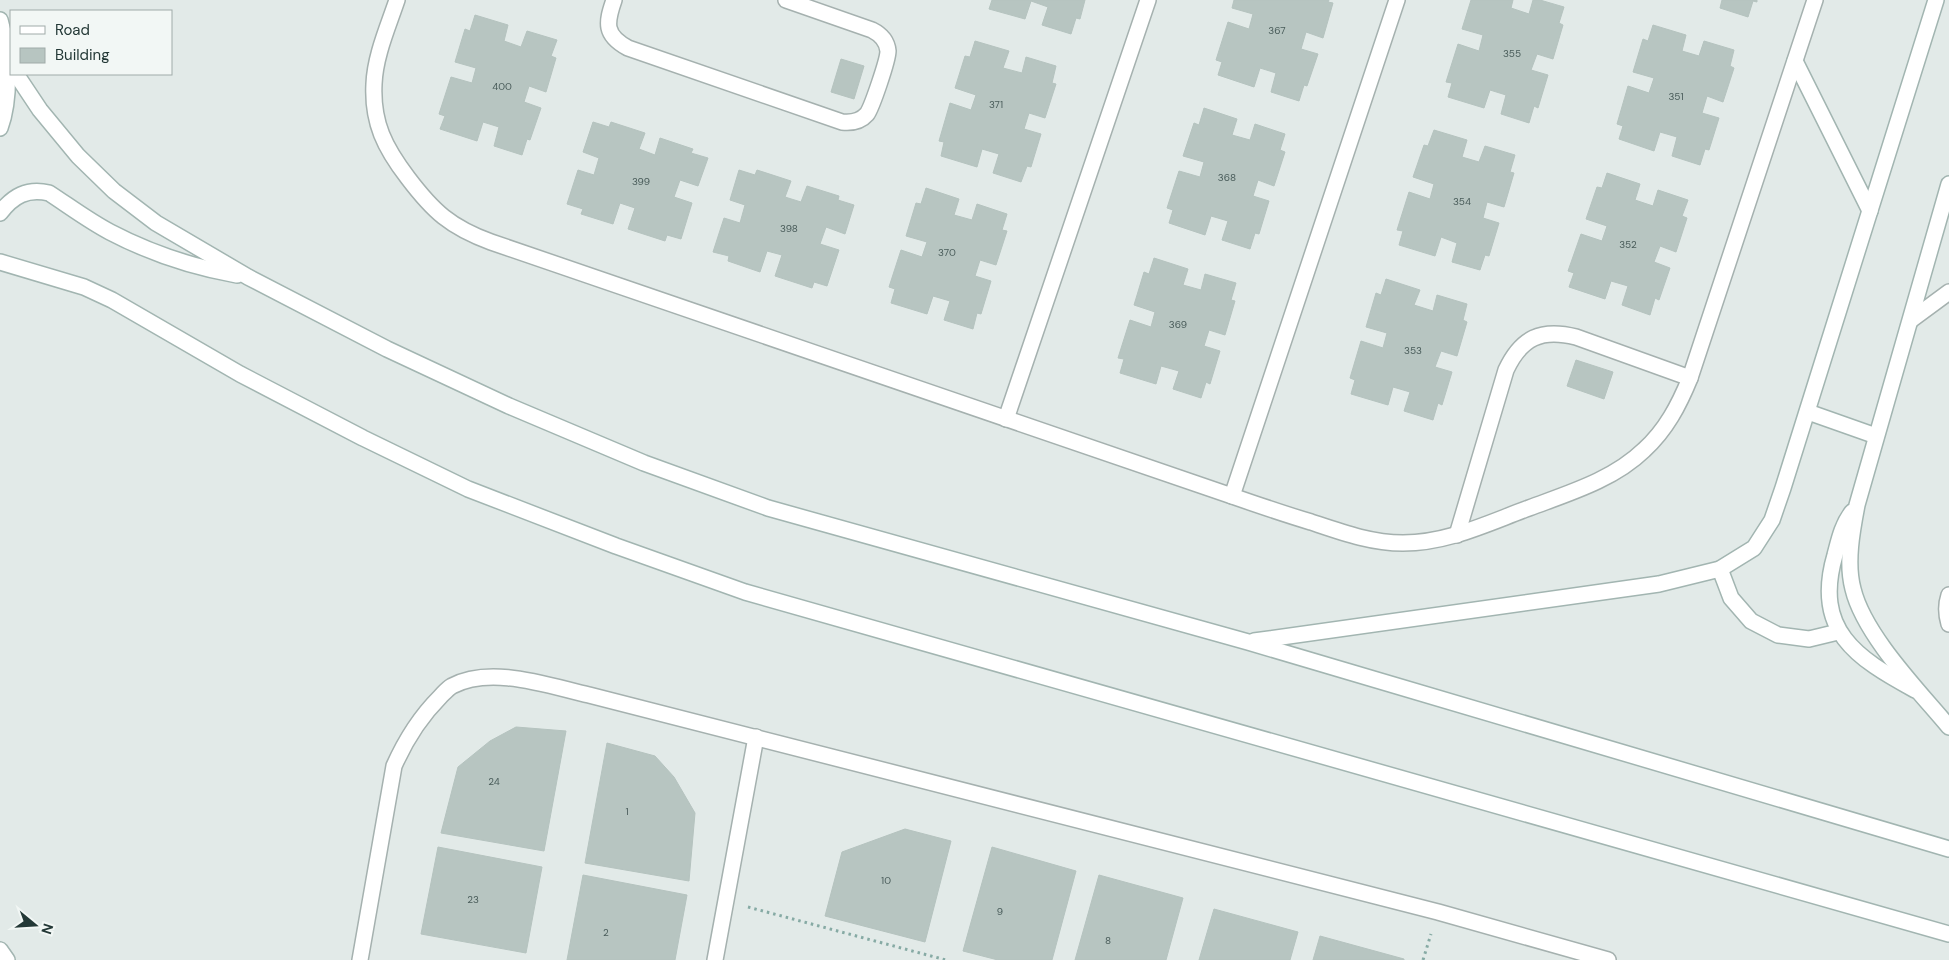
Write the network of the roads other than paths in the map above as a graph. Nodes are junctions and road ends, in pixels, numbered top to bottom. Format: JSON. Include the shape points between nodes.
{"nodes":[{"id":1,"x":397,"y":0,"type":"edge"},
{"id":2,"x":614,"y":0,"type":"edge"},
{"id":3,"x":786,"y":0,"type":"edge"},
{"id":4,"x":1148,"y":0,"type":"edge"},
{"id":5,"x":1397,"y":0,"type":"edge"},
{"id":6,"x":1815,"y":0,"type":"edge"},
{"id":7,"x":1936,"y":0,"type":"edge"},
{"id":8,"x":0,"y":20,"type":"edge"},
{"id":9,"x":10,"y":60,"type":"edge"},
{"id":10,"x":1795,"y":61,"type":"junction"},
{"id":11,"x":11,"y":75,"type":"edge"},
{"id":12,"x":17,"y":75,"type":"edge"},
{"id":13,"x":0,"y":128,"type":"edge"},
{"id":14,"x":1949,"y":184,"type":"edge"},
{"id":15,"x":1870,"y":211,"type":"junction"},
{"id":16,"x":0,"y":213,"type":"edge"},
{"id":17,"x":0,"y":249,"type":"edge"},
{"id":18,"x":0,"y":262,"type":"edge"},
{"id":19,"x":16,"y":266,"type":"junction"},
{"id":20,"x":248,"y":277,"type":"junction"},
{"id":21,"x":1949,"y":292,"type":"edge"},
{"id":22,"x":1911,"y":320,"type":"junction"},
{"id":23,"x":1690,"y":378,"type":"junction"},
{"id":24,"x":1808,"y":412,"type":"junction"},
{"id":25,"x":1006,"y":419,"type":"junction"},
{"id":26,"x":1876,"y":436,"type":"junction"},
{"id":27,"x":1232,"y":496,"type":"junction"},
{"id":28,"x":1857,"y":505,"type":"junction"},
{"id":29,"x":1458,"y":535,"type":"junction"},
{"id":30,"x":1720,"y":570,"type":"junction"},
{"id":31,"x":1949,"y":595,"type":"edge"},
{"id":32,"x":1949,"y":624,"type":"edge"},
{"id":33,"x":1838,"y":632,"type":"junction"},
{"id":34,"x":1248,"y":642,"type":"junction"},
{"id":35,"x":1921,"y":694,"type":"junction"},
{"id":36,"x":1949,"y":727,"type":"edge"},
{"id":37,"x":756,"y":737,"type":"junction"},
{"id":38,"x":1949,"y":849,"type":"edge"},
{"id":39,"x":1949,"y":934,"type":"edge"},
{"id":40,"x":0,"y":950,"type":"edge"},
{"id":41,"x":7,"y":960,"type":"edge"},
{"id":42,"x":360,"y":960,"type":"edge"},
{"id":43,"x":715,"y":960,"type":"edge"},
{"id":44,"x":1608,"y":960,"type":"edge"}],
"edges":[{"from":1,"to":25,"type":"street","via":[[378,57],[374,82],[374,108],[380,134],[392,157],[428,204],[450,222],[482,238]]},
{"from":2,"to":3,"type":"street","via":[[607,18],[608,28],[619,44],[842,122],[859,120],[866,115],[873,99],[888,50],[885,42],[872,30]]},
{"from":4,"to":25,"type":"street"},
{"from":5,"to":27,"type":"street"},
{"from":6,"to":10,"type":"street"},
{"from":7,"to":15,"type":"street"},
{"from":8,"to":9,"type":"street"},
{"from":10,"to":15,"type":"street"},
{"from":10,"to":23,"type":"street"},
{"from":11,"to":13,"type":"street"},
{"from":12,"to":20,"type":"street","via":[[40,110],[78,156],[114,192],[156,224]]},
{"from":14,"to":22,"type":"street"},
{"from":15,"to":24,"type":"street"},
{"from":16,"to":20,"type":"street","via":[[7,203],[38,190],[49,193],[108,232],[140,247],[192,265]]},
{"from":17,"to":19,"type":"street"},
{"from":18,"to":19,"type":"street"},
{"from":19,"to":39,"type":"street","via":[[84,287],[112,300],[240,374],[468,489],[745,592]]},
{"from":20,"to":34,"type":"street","via":[[396,353],[509,406],[653,466],[768,508]]},
{"from":21,"to":22,"type":"street"},
{"from":22,"to":26,"type":"street"},
{"from":23,"to":29,"type":"street","via":[[1680,404],[1663,429],[1644,451],[1620,469],[1593,483]]},
{"from":23,"to":29,"type":"street","via":[[1558,332],[1542,334],[1526,342],[1513,354],[1506,370]]},
{"from":24,"to":26,"type":"street"},
{"from":24,"to":30,"type":"street","via":[[1772,520],[1754,548]]},
{"from":25,"to":27,"type":"street"},
{"from":26,"to":28,"type":"street"},
{"from":27,"to":29,"type":"street","via":[[1375,541],[1421,542]]},
{"from":28,"to":33,"type":"street","via":[[1840,535],[1832,564],[1829,587],[1832,616]]},
{"from":28,"to":35,"type":"street","via":[[1850,568],[1859,608],[1873,632]]},
{"from":30,"to":33,"type":"street","via":[[1731,598],[1751,621],[1771,632],[1808,639]]},
{"from":30,"to":34,"type":"street","via":[[1659,584]]},
{"from":31,"to":32,"type":"street"},
{"from":33,"to":35,"type":"street","via":[[1856,653],[1880,671]]},
{"from":34,"to":38,"type":"street"},
{"from":35,"to":36,"type":"street"},
{"from":37,"to":42,"type":"street","via":[[515,678],[476,678],[451,687],[422,716],[394,766]]},
{"from":37,"to":43,"type":"street"},
{"from":37,"to":44,"type":"street","via":[[1438,912]]},
{"from":40,"to":41,"type":"street"}]}
